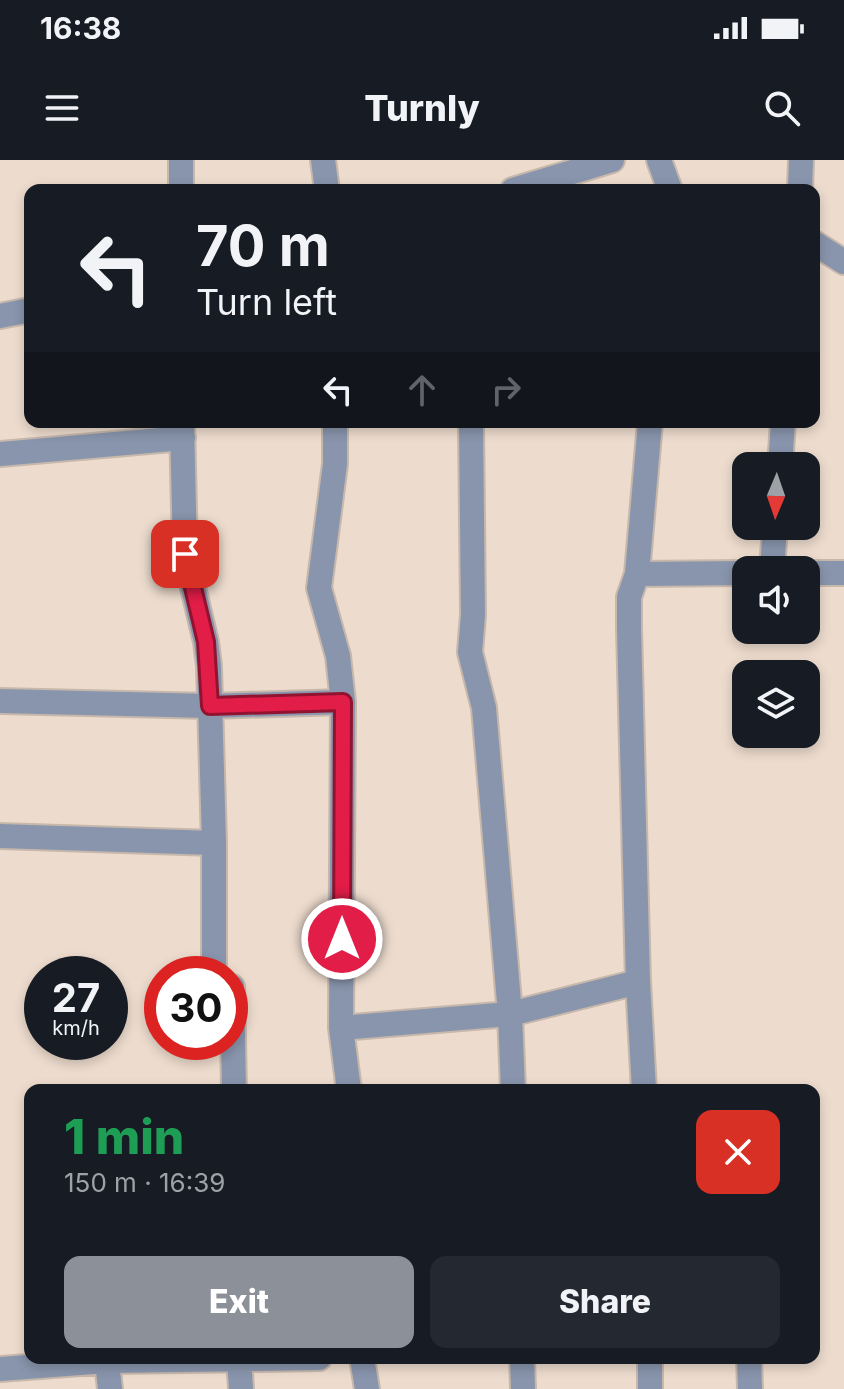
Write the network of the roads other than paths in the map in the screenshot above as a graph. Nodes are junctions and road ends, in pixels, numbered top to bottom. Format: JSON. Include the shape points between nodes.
{"nodes":[{"id":1,"x":181,"y":160,"type":"edge"},
{"id":2,"x":323,"y":160,"type":"edge"},
{"id":3,"x":612,"y":160,"type":"edge"},
{"id":4,"x":659,"y":160,"type":"edge"},
{"id":5,"x":801,"y":160,"type":"edge"},
{"id":6,"x":181,"y":184,"type":"edge"},
{"id":7,"x":326,"y":184,"type":"edge"},
{"id":8,"x":533,"y":184,"type":"edge"},
{"id":9,"x":668,"y":184,"type":"edge"},
{"id":10,"x":800,"y":184,"type":"edge"},
{"id":11,"x":820,"y":247,"type":"edge"},
{"id":12,"x":844,"y":262,"type":"edge"},
{"id":13,"x":24,"y":311,"type":"edge"},
{"id":14,"x":0,"y":316,"type":"edge"},
{"id":15,"x":335,"y":428,"type":"edge"},
{"id":16,"x":471,"y":428,"type":"edge"},
{"id":17,"x":649,"y":428,"type":"edge"},
{"id":18,"x":783,"y":428,"type":"edge"},
{"id":19,"x":182,"y":430,"type":"edge"},
{"id":20,"x":781,"y":452,"type":"edge"},
{"id":21,"x":0,"y":454,"type":"edge"},
{"id":22,"x":820,"y":573,"type":"edge"},
{"id":23,"x":844,"y":573,"type":"edge"},
{"id":24,"x":732,"y":574,"type":"edge"},
{"id":25,"x":633,"y":585,"type":"junction"},
{"id":26,"x":209,"y":686,"type":"junction"},
{"id":27,"x":342,"y":691,"type":"junction"},
{"id":28,"x":0,"y":701,"type":"edge"},
{"id":29,"x":0,"y":836,"type":"edge"},
{"id":30,"x":214,"y":843,"type":"junction"},
{"id":31,"x":221,"y":956,"type":"edge"},
{"id":32,"x":638,"y":982,"type":"junction"},
{"id":33,"x":510,"y":1014,"type":"junction"},
{"id":34,"x":341,"y":1028,"type":"junction"},
{"id":35,"x":231,"y":1060,"type":"edge"},
{"id":36,"x":233,"y":1084,"type":"edge"},
{"id":37,"x":348,"y":1084,"type":"edge"},
{"id":38,"x":513,"y":1084,"type":"edge"},
{"id":39,"x":644,"y":1084,"type":"edge"},
{"id":40,"x":67,"y":1364,"type":"edge"},
{"id":41,"x":107,"y":1364,"type":"edge"},
{"id":42,"x":239,"y":1364,"type":"edge"},
{"id":43,"x":363,"y":1364,"type":"edge"},
{"id":44,"x":522,"y":1364,"type":"edge"},
{"id":45,"x":650,"y":1364,"type":"edge"},
{"id":46,"x":749,"y":1364,"type":"edge"},
{"id":47,"x":0,"y":1369,"type":"edge"},
{"id":48,"x":110,"y":1389,"type":"edge"},
{"id":49,"x":241,"y":1389,"type":"edge"},
{"id":50,"x":367,"y":1389,"type":"edge"},
{"id":51,"x":523,"y":1389,"type":"edge"},
{"id":52,"x":650,"y":1389,"type":"edge"},
{"id":53,"x":750,"y":1389,"type":"edge"}],
"edges":[{"from":1,"to":6,"type":"street"},
{"from":2,"to":7,"type":"street"},
{"from":3,"to":8,"type":"street"},
{"from":4,"to":9,"type":"street"},
{"from":5,"to":10,"type":"street"},
{"from":11,"to":12,"type":"street"},
{"from":13,"to":14,"type":"street"},
{"from":15,"to":27,"type":"street","via":[[319,588]]},
{"from":16,"to":33,"type":"street","via":[[470,652],[484,708]]},
{"from":17,"to":25,"type":"street"},
{"from":18,"to":20,"type":"street"},
{"from":19,"to":21,"type":"street"},
{"from":19,"to":26,"type":"street","via":[[185,554],[206,642]]},
{"from":22,"to":23,"type":"street"},
{"from":24,"to":25,"type":"street"},
{"from":25,"to":32,"type":"street","via":[[629,628]]},
{"from":26,"to":27,"type":"street"},
{"from":26,"to":28,"type":"street"},
{"from":26,"to":30,"type":"street"},
{"from":27,"to":34,"type":"street"},
{"from":29,"to":30,"type":"street"},
{"from":30,"to":31,"type":"street"},
{"from":32,"to":33,"type":"street"},
{"from":32,"to":39,"type":"street"},
{"from":33,"to":34,"type":"street"},
{"from":33,"to":38,"type":"street"},
{"from":34,"to":37,"type":"street"},
{"from":35,"to":36,"type":"street"},
{"from":40,"to":47,"type":"street"},
{"from":41,"to":48,"type":"street"},
{"from":42,"to":49,"type":"street"},
{"from":43,"to":50,"type":"street"},
{"from":44,"to":51,"type":"street"},
{"from":45,"to":52,"type":"street"},
{"from":46,"to":53,"type":"street"}]}
